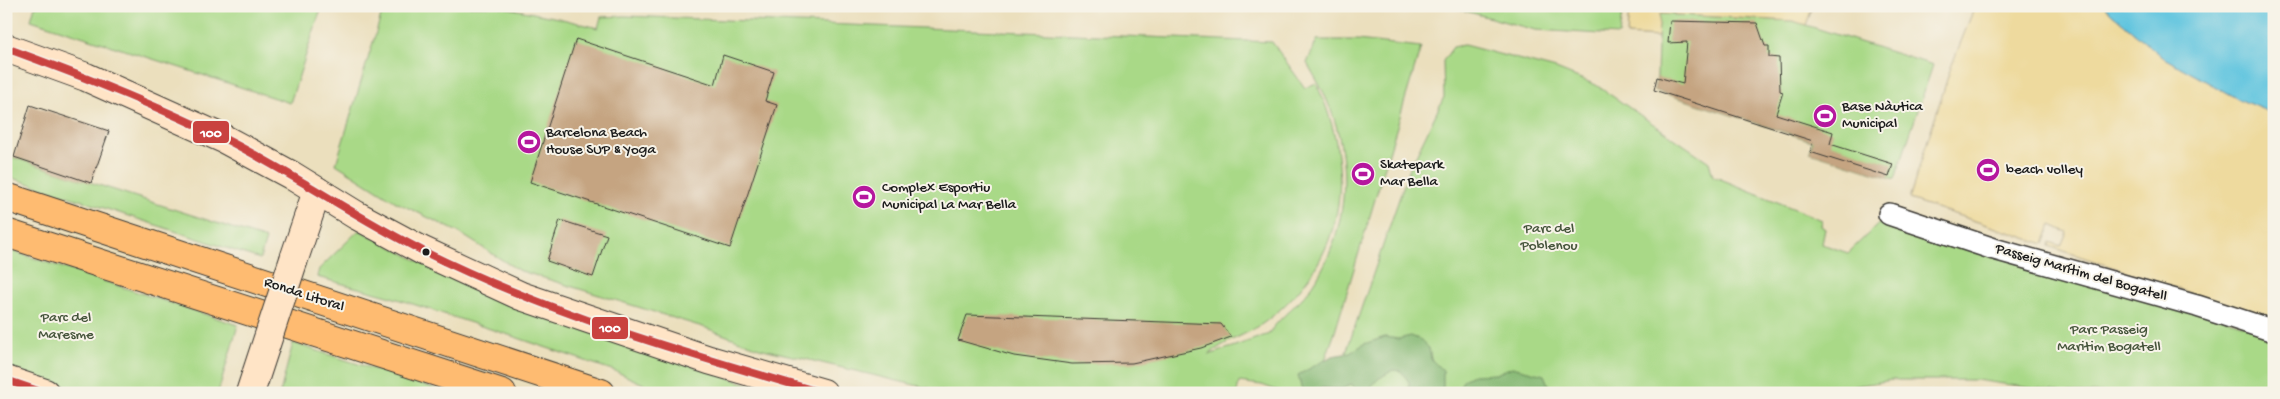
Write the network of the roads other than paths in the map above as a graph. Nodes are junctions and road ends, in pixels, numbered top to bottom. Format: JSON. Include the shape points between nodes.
{"nodes":[{"id":1,"x":6,"y":48,"type":"edge"},
{"id":2,"x":317,"y":191,"type":"junction"},
{"id":3,"x":6,"y":197,"type":"edge"},
{"id":4,"x":1889,"y":214,"type":"dead end"},
{"id":5,"x":6,"y":233,"type":"edge"},
{"id":6,"x":2274,"y":331,"type":"edge"},
{"id":7,"x":6,"y":380,"type":"edge"},
{"id":8,"x":45,"y":393,"type":"edge"},
{"id":9,"x":250,"y":393,"type":"edge"},
{"id":10,"x":502,"y":393,"type":"edge"},
{"id":11,"x":601,"y":393,"type":"edge"},
{"id":12,"x":823,"y":393,"type":"edge"}],
"edges":[{"from":1,"to":2,"type":"main road","via":[[77,74],[224,138]]},
{"from":2,"to":9,"type":"main road","bridge":true},
{"from":2,"to":12,"type":"main road","via":[[422,251],[521,296],[709,360]]},
{"from":3,"to":11,"type":"highway","name":"Ronda Litoral"},
{"from":4,"to":6,"type":"street","name":"Passeig Marítim del Bogatell","via":[[1994,249]]},
{"from":5,"to":10,"type":"highway"},
{"from":7,"to":8,"type":"main road"}]}
